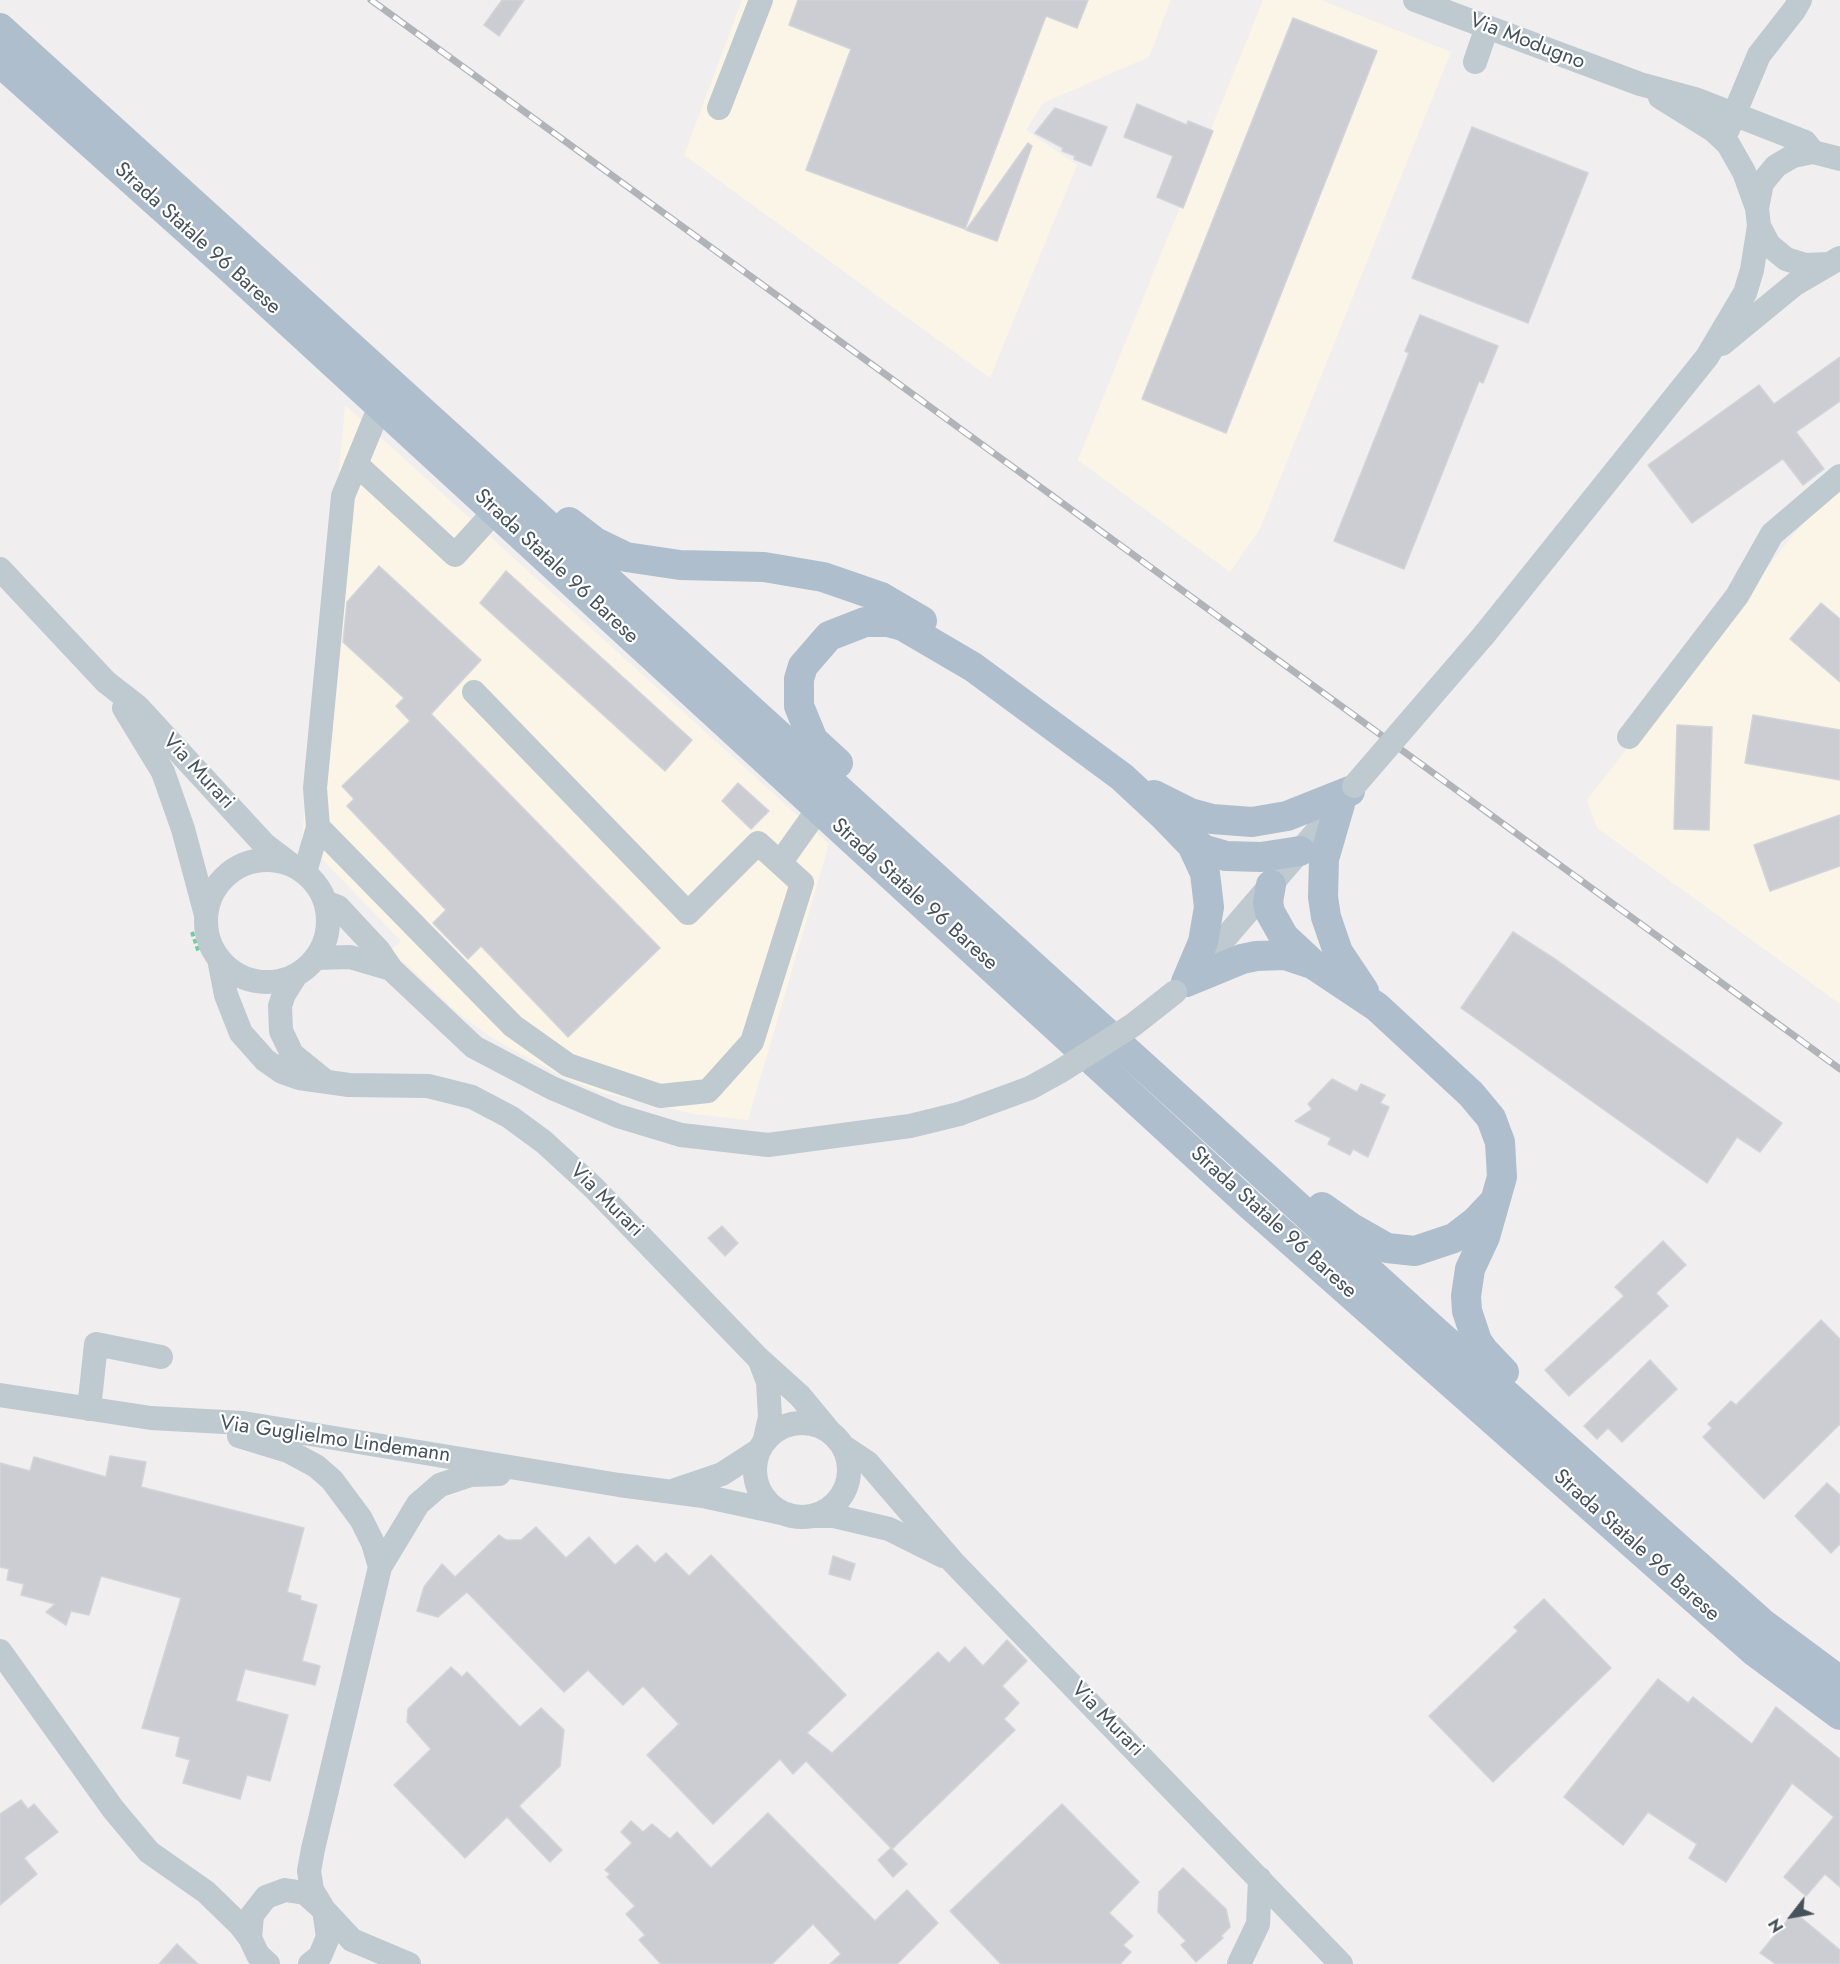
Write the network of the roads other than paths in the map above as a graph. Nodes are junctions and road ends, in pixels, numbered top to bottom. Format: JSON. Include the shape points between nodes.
{"nodes":[{"id":1,"x":761,"y":0,"type":"edge"},
{"id":2,"x":1415,"y":0,"type":"edge"},
{"id":3,"x":1800,"y":0,"type":"edge"},
{"id":4,"x":1487,"y":27,"type":"junction"},
{"id":5,"x":0,"y":28,"type":"edge"},
{"id":6,"x":0,"y":62,"type":"edge"},
{"id":7,"x":1475,"y":62,"type":"dead end"},
{"id":8,"x":1640,"y":84,"type":"junction"},
{"id":9,"x":719,"y":108,"type":"dead end"},
{"id":10,"x":1733,"y":114,"type":"junction"},
{"id":11,"x":1728,"y":144,"type":"junction"},
{"id":12,"x":1813,"y":152,"type":"junction"},
{"id":13,"x":1840,"y":159,"type":"edge"},
{"id":14,"x":1758,"y":217,"type":"junction"},
{"id":15,"x":1834,"y":261,"type":"edge"},
{"id":16,"x":1707,"y":357,"type":"junction"},
{"id":17,"x":380,"y":406,"type":"junction"},
{"id":18,"x":425,"y":414,"type":"junction"},
{"id":19,"x":356,"y":464,"type":"junction"},
{"id":20,"x":1840,"y":476,"type":"edge"},
{"id":21,"x":495,"y":511,"type":"junction"},
{"id":22,"x":0,"y":569,"type":"edge"},
{"id":23,"x":973,"y":668,"type":"junction"},
{"id":24,"x":106,"y":682,"type":"junction"},
{"id":25,"x":474,"y":692,"type":"dead end"},
{"id":26,"x":1629,"y":737,"type":"dead end"},
{"id":27,"x":1122,"y":777,"type":"junction"},
{"id":28,"x":1348,"y":793,"type":"junction"},
{"id":29,"x":819,"y":808,"type":"junction"},
{"id":30,"x":318,"y":827,"type":"junction"},
{"id":31,"x":1183,"y":834,"type":"junction"},
{"id":32,"x":1300,"y":851,"type":"junction"},
{"id":33,"x":780,"y":863,"type":"junction"},
{"id":34,"x":297,"y":868,"type":"junction"},
{"id":35,"x":1271,"y":885,"type":"junction"},
{"id":36,"x":326,"y":902,"type":"junction"},
{"id":37,"x":978,"y":915,"type":"junction"},
{"id":38,"x":197,"y":918,"type":"junction"},
{"id":39,"x":316,"y":958,"type":"junction"},
{"id":40,"x":210,"y":959,"type":"junction"},
{"id":41,"x":1314,"y":965,"type":"junction"},
{"id":42,"x":391,"y":969,"type":"junction"},
{"id":43,"x":296,"y":975,"type":"junction"},
{"id":44,"x":1181,"y":987,"type":"junction"},
{"id":45,"x":1377,"y":1007,"type":"junction"},
{"id":46,"x":1137,"y":1061,"type":"junction"},
{"id":47,"x":324,"y":1080,"type":"junction"},
{"id":48,"x":1496,"y":1199,"type":"junction"},
{"id":49,"x":161,"y":1357,"type":"dead end"},
{"id":50,"x":759,"y":1359,"type":"junction"},
{"id":51,"x":0,"y":1395,"type":"edge"},
{"id":52,"x":89,"y":1409,"type":"junction"},
{"id":53,"x":151,"y":1418,"type":"junction"},
{"id":54,"x":837,"y":1439,"type":"junction"},
{"id":55,"x":762,"y":1444,"type":"junction"},
{"id":56,"x":539,"y":1472,"type":"junction"},
{"id":57,"x":670,"y":1492,"type":"junction"},
{"id":58,"x":786,"y":1514,"type":"junction"},
{"id":59,"x":813,"y":1516,"type":"junction"},
{"id":60,"x":1668,"y":1539,"type":"junction"},
{"id":61,"x":953,"y":1562,"type":"junction"},
{"id":62,"x":380,"y":1567,"type":"junction"},
{"id":63,"x":0,"y":1651,"type":"edge"},
{"id":64,"x":1840,"y":1681,"type":"edge"},
{"id":65,"x":1840,"y":1715,"type":"edge"},
{"id":66,"x":1260,"y":1879,"type":"junction"},
{"id":67,"x":324,"y":1910,"type":"junction"},
{"id":68,"x":259,"y":1955,"type":"edge"},
{"id":69,"x":310,"y":1964,"type":"edge"},
{"id":70,"x":409,"y":1964,"type":"edge"},
{"id":71,"x":1239,"y":1964,"type":"edge"},
{"id":72,"x":1341,"y":1964,"type":"edge"}],
"edges":[{"from":1,"to":9,"type":"street"},
{"from":2,"to":4,"type":"street","name":"Via Modugno"},
{"from":3,"to":10,"type":"street","via":[[1759,55]]},
{"from":4,"to":7,"type":"street"},
{"from":4,"to":8,"type":"street","name":"Via Modugno"},
{"from":5,"to":18,"type":"main road","name":"Strada Statale 96 Barese"},
{"from":6,"to":17,"type":"main road","name":"Strada Statale 96 Barese"},
{"from":8,"to":10,"type":"street","name":"Via Modugno"},
{"from":8,"to":11,"type":"street","name":"Via Modugno","via":[[1713,130]]},
{"from":10,"to":11,"type":"street","via":[[1728,125]]},
{"from":10,"to":12,"type":"street","name":"Via Modugno","via":[[1805,142]]},
{"from":11,"to":14,"type":"street","name":"Via Modugno","via":[[1744,172]]},
{"from":12,"to":13,"type":"street"},
{"from":12,"to":14,"type":"street","via":[[1793,156],[1776,166],[1762,183]]},
{"from":14,"to":15,"type":"street","via":[[1769,245],[1786,259],[1805,265]]},
{"from":14,"to":16,"type":"street","via":[[1752,270],[1745,293]]},
{"from":15,"to":16,"type":"street","via":[[1771,302]]},
{"from":16,"to":28,"type":"street","bridge":true,"via":[[1484,635]]},
{"from":17,"to":19,"type":"street"},
{"from":17,"to":21,"type":"main road","name":"Strada Statale 96 Barese"},
{"from":18,"to":23,"type":"main road","via":[[471,434],[580,531],[610,550],[657,563],[791,571],[859,589],[915,616]]},
{"from":18,"to":37,"type":"main road","name":"Strada Statale 96 Barese"},
{"from":19,"to":21,"type":"street","via":[[455,555]]},
{"from":19,"to":30,"type":"street","via":[[343,496],[315,788]]},
{"from":20,"to":26,"type":"street","via":[[1772,534],[1737,596]]},
{"from":21,"to":29,"type":"main road","name":"Strada Statale 96 Barese"},
{"from":22,"to":24,"type":"street","name":"Via Murari"},
{"from":23,"to":27,"type":"main road"},
{"from":23,"to":37,"type":"main road","via":[[903,626],[874,621],[841,629],[819,645],[803,666],[798,691],[801,717],[813,740],[913,832]]},
{"from":24,"to":34,"type":"street","name":"Via Murari","via":[[137,706],[264,844]]},
{"from":24,"to":38,"type":"street","name":"Via Murari","via":[[163,772],[183,829]]},
{"from":25,"to":33,"type":"street","via":[[688,913],[758,843]]},
{"from":27,"to":28,"type":"main road","via":[[1190,813],[1232,822],[1287,816]]},
{"from":27,"to":31,"type":"main road"},
{"from":28,"to":32,"type":"street"},
{"from":28,"to":45,"type":"main road","via":[[1324,860],[1326,917],[1338,952]]},
{"from":29,"to":33,"type":"street"},
{"from":29,"to":65,"type":"main road","name":"Strada Statale 96 Barese","via":[[1268,1221],[1755,1652]]},
{"from":30,"to":33,"type":"street","via":[[513,1026],[568,1065],[660,1096],[708,1091],[752,1042],[802,883]]},
{"from":30,"to":34,"type":"street"},
{"from":31,"to":32,"type":"main road","via":[[1205,850],[1226,856],[1261,857]]},
{"from":31,"to":44,"type":"main road","via":[[1205,873],[1209,907],[1203,942]]},
{"from":32,"to":35,"type":"street"},
{"from":34,"to":36,"type":"street","via":[[317,886]]},
{"from":34,"to":38,"type":"street","via":[[270,860],[251,861],[234,868],[220,881]]},
{"from":35,"to":41,"type":"main road","via":[[1268,902],[1276,924]]},
{"from":35,"to":44,"type":"street"},
{"from":36,"to":39,"type":"street","via":[[325,941]]},
{"from":36,"to":42,"type":"street","via":[[338,907]]},
{"from":37,"to":46,"type":"main road","name":"Strada Statale 96 Barese"},
{"from":38,"to":40,"type":"street","via":[[209,938]]},
{"from":39,"to":42,"type":"street","via":[[350,957]]},
{"from":39,"to":43,"type":"street"},
{"from":40,"to":43,"type":"street","via":[[255,981],[276,982]]},
{"from":40,"to":47,"type":"street","name":"Via Murari","via":[[251,1047],[282,1072]]},
{"from":41,"to":44,"type":"main road","via":[[1285,955],[1256,956]]},
{"from":41,"to":45,"type":"main road"},
{"from":42,"to":44,"type":"street","bridge":true,"via":[[474,1047],[552,1088],[618,1116],[681,1136],[768,1145],[910,1126],[959,1114],[1030,1088],[1124,1031]]},
{"from":43,"to":47,"type":"street","name":"Via Murari","via":[[280,1006],[281,1031],[291,1054]]},
{"from":45,"to":48,"type":"main road","via":[[1471,1094],[1491,1118],[1504,1166]]},
{"from":46,"to":48,"type":"main road","via":[[1243,1134],[1325,1209],[1387,1248],[1415,1251],[1442,1244],[1465,1231]]},
{"from":46,"to":60,"type":"main road","name":"Strada Statale 96 Barese"},
{"from":47,"to":50,"type":"street","name":"Via Murari","via":[[349,1085],[428,1086],[472,1097],[510,1117],[593,1187]]},
{"from":48,"to":60,"type":"main road","via":[[1467,1283],[1467,1311],[1478,1341],[1493,1363],[1575,1438]]},
{"from":49,"to":52,"type":"street","via":[[96,1344]]},
{"from":50,"to":54,"type":"street","name":"Via Murari","via":[[800,1396]]},
{"from":50,"to":55,"type":"street","via":[[768,1382],[770,1417]]},
{"from":51,"to":52,"type":"street","name":"Via Guglielmo Lindemann"},
{"from":52,"to":53,"type":"street","name":"Via Guglielmo Lindemann"},
{"from":53,"to":56,"type":"street","name":"Via Guglielmo Lindemann","via":[[243,1423]]},
{"from":53,"to":62,"type":"street","via":[[262,1441],[316,1466],[347,1497],[361,1519]]},
{"from":54,"to":55,"type":"street","name":"Via Murari","via":[[809,1422],[778,1428]]},
{"from":54,"to":59,"type":"street","via":[[849,1473],[846,1487],[829,1509]]},
{"from":54,"to":61,"type":"street","name":"Via Murari","via":[[868,1463]]},
{"from":55,"to":57,"type":"street","name":"Via Murari","via":[[723,1474]]},
{"from":55,"to":58,"type":"street","via":[[755,1461],[760,1491],[769,1504]]},
{"from":56,"to":57,"type":"street","name":"Via Guglielmo Lindemann"},
{"from":56,"to":62,"type":"street","via":[[470,1475],[440,1485],[418,1504]]},
{"from":57,"to":58,"type":"street","name":"Via Murari"},
{"from":58,"to":59,"type":"street","name":"Via Murari"},
{"from":59,"to":61,"type":"street","name":"Via Murari","via":[[834,1516],[889,1529]]},
{"from":60,"to":64,"type":"main road","name":"Strada Statale 96 Barese","via":[[1761,1623]]},
{"from":61,"to":66,"type":"street","name":"Via Murari"},
{"from":62,"to":67,"type":"street","via":[[309,1871],[312,1890]]},
{"from":63,"to":68,"type":"street","via":[[113,1809],[149,1852],[206,1892],[240,1924]]},
{"from":66,"to":71,"type":"street","via":[[1257,1924]]},
{"from":66,"to":72,"type":"street","name":"Via Murari"},
{"from":67,"to":68,"type":"street","via":[[305,1893],[285,1890],[266,1897],[252,1916]]},
{"from":67,"to":69,"type":"street","via":[[328,1937],[320,1956]]},
{"from":67,"to":70,"type":"street","via":[[352,1940]]}]}
